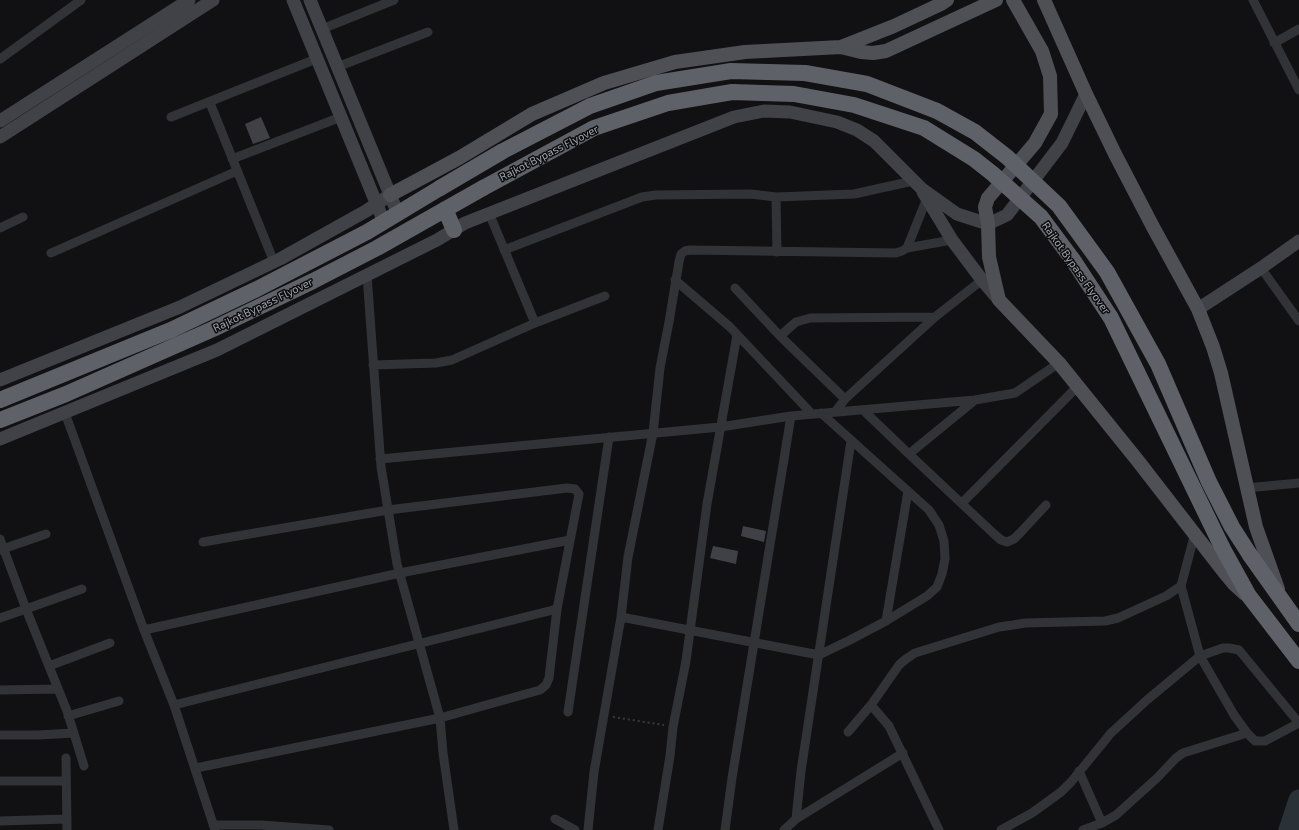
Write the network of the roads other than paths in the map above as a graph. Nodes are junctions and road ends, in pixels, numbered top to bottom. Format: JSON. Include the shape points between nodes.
{"nodes":[{"id":1,"x":81,"y":0,"type":"edge"},
{"id":2,"x":189,"y":0,"type":"edge"},
{"id":3,"x":213,"y":0,"type":"edge"},
{"id":4,"x":293,"y":0,"type":"edge"},
{"id":5,"x":310,"y":0,"type":"edge"},
{"id":6,"x":394,"y":0,"type":"edge"},
{"id":7,"x":946,"y":0,"type":"edge"},
{"id":8,"x":996,"y":0,"type":"edge"},
{"id":9,"x":1012,"y":0,"type":"edge"},
{"id":10,"x":1016,"y":0,"type":"edge"},
{"id":11,"x":1044,"y":0,"type":"edge"},
{"id":12,"x":1253,"y":0,"type":"edge"},
{"id":13,"x":322,"y":29,"type":"junction"},
{"id":14,"x":1299,"y":29,"type":"edge"},
{"id":15,"x":428,"y":32,"type":"dead end"},
{"id":16,"x":1274,"y":42,"type":"junction"},
{"id":17,"x":841,"y":47,"type":"junction"},
{"id":18,"x":0,"y":59,"type":"edge"},
{"id":19,"x":316,"y":59,"type":"junction"},
{"id":20,"x":337,"y":67,"type":"junction"},
{"id":21,"x":1299,"y":90,"type":"edge"},
{"id":22,"x":1086,"y":94,"type":"junction"},
{"id":23,"x":210,"y":103,"type":"junction"},
{"id":24,"x":171,"y":117,"type":"dead end"},
{"id":25,"x":341,"y":117,"type":"junction"},
{"id":26,"x":0,"y":121,"type":"edge"},
{"id":27,"x":0,"y":137,"type":"edge"},
{"id":28,"x":232,"y":159,"type":"junction"},
{"id":29,"x":237,"y":171,"type":"junction"},
{"id":30,"x":920,"y":189,"type":"junction"},
{"id":31,"x":390,"y":195,"type":"junction"},
{"id":32,"x":776,"y":197,"type":"junction"},
{"id":33,"x":377,"y":204,"type":"junction"},
{"id":34,"x":445,"y":209,"type":"junction"},
{"id":35,"x":489,"y":213,"type":"junction"},
{"id":36,"x":398,"y":214,"type":"junction"},
{"id":37,"x":23,"y":216,"type":"dead end"},
{"id":38,"x":384,"y":222,"type":"junction"},
{"id":39,"x":988,"y":224,"type":"junction"},
{"id":40,"x":0,"y":228,"type":"edge"},
{"id":41,"x":454,"y":230,"type":"junction"},
{"id":42,"x":952,"y":240,"type":"junction"},
{"id":43,"x":1299,"y":241,"type":"edge"},
{"id":44,"x":907,"y":248,"type":"junction"},
{"id":45,"x":504,"y":250,"type":"junction"},
{"id":46,"x":777,"y":252,"type":"junction"},
{"id":47,"x":51,"y":253,"type":"dead end"},
{"id":48,"x":274,"y":262,"type":"junction"},
{"id":49,"x":1261,"y":268,"type":"junction"},
{"id":50,"x":367,"y":275,"type":"junction"},
{"id":51,"x":675,"y":280,"type":"junction"},
{"id":52,"x":982,"y":280,"type":"junction"},
{"id":53,"x":735,"y":288,"type":"dead end"},
{"id":54,"x":605,"y":296,"type":"dead end"},
{"id":55,"x":1000,"y":300,"type":"junction"},
{"id":56,"x":1198,"y":309,"type":"junction"},
{"id":57,"x":935,"y":318,"type":"junction"},
{"id":58,"x":1299,"y":321,"type":"edge"},
{"id":59,"x":535,"y":323,"type":"junction"},
{"id":60,"x":736,"y":335,"type":"junction"},
{"id":61,"x":780,"y":336,"type":"junction"},
{"id":62,"x":1059,"y":363,"type":"junction"},
{"id":63,"x":374,"y":365,"type":"junction"},
{"id":64,"x":0,"y":380,"type":"edge"},
{"id":65,"x":1078,"y":386,"type":"junction"},
{"id":66,"x":845,"y":399,"type":"junction"},
{"id":67,"x":0,"y":400,"type":"edge"},
{"id":68,"x":975,"y":400,"type":"junction"},
{"id":69,"x":863,"y":410,"type":"junction"},
{"id":70,"x":835,"y":412,"type":"junction"},
{"id":71,"x":65,"y":413,"type":"junction"},
{"id":72,"x":816,"y":414,"type":"junction"},
{"id":73,"x":791,"y":416,"type":"junction"},
{"id":74,"x":0,"y":420,"type":"edge"},
{"id":75,"x":720,"y":427,"type":"junction"},
{"id":76,"x":653,"y":433,"type":"junction"},
{"id":77,"x":609,"y":437,"type":"junction"},
{"id":78,"x":0,"y":440,"type":"edge"},
{"id":79,"x":851,"y":441,"type":"junction"},
{"id":80,"x":909,"y":454,"type":"junction"},
{"id":81,"x":380,"y":459,"type":"junction"},
{"id":82,"x":1299,"y":483,"type":"edge"},
{"id":83,"x":1246,"y":488,"type":"junction"},
{"id":84,"x":908,"y":491,"type":"junction"},
{"id":85,"x":962,"y":503,"type":"junction"},
{"id":86,"x":1046,"y":505,"type":"dead end"},
{"id":87,"x":388,"y":510,"type":"junction"},
{"id":88,"x":1195,"y":533,"type":"junction"},
{"id":89,"x":46,"y":534,"type":"dead end"},
{"id":90,"x":0,"y":539,"type":"edge"},
{"id":91,"x":570,"y":540,"type":"junction"},
{"id":92,"x":203,"y":542,"type":"dead end"},
{"id":93,"x":2,"y":549,"type":"edge"},
{"id":94,"x":400,"y":573,"type":"junction"},
{"id":95,"x":1181,"y":586,"type":"junction"},
{"id":96,"x":82,"y":589,"type":"dead end"},
{"id":97,"x":1249,"y":596,"type":"junction"},
{"id":98,"x":1284,"y":605,"type":"junction"},
{"id":99,"x":26,"y":609,"type":"junction"},
{"id":100,"x":557,"y":609,"type":"junction"},
{"id":101,"x":621,"y":617,"type":"junction"},
{"id":102,"x":0,"y":618,"type":"edge"},
{"id":103,"x":886,"y":621,"type":"junction"},
{"id":104,"x":1299,"y":624,"type":"edge"},
{"id":105,"x":144,"y":630,"type":"junction"},
{"id":106,"x":690,"y":630,"type":"junction"},
{"id":107,"x":110,"y":643,"type":"dead end"},
{"id":108,"x":419,"y":643,"type":"junction"},
{"id":109,"x":754,"y":643,"type":"junction"},
{"id":110,"x":819,"y":655,"type":"junction"},
{"id":111,"x":1200,"y":656,"type":"junction"},
{"id":112,"x":1299,"y":661,"type":"edge"},
{"id":113,"x":49,"y":666,"type":"junction"},
{"id":114,"x":58,"y":689,"type":"junction"},
{"id":115,"x":0,"y":690,"type":"edge"},
{"id":116,"x":119,"y":701,"type":"dead end"},
{"id":117,"x":174,"y":705,"type":"junction"},
{"id":118,"x":871,"y":705,"type":"junction"},
{"id":119,"x":568,"y":712,"type":"dead end"},
{"id":120,"x":68,"y":716,"type":"junction"},
{"id":121,"x":440,"y":718,"type":"junction"},
{"id":122,"x":1299,"y":723,"type":"edge"},
{"id":123,"x":848,"y":732,"type":"dead end"},
{"id":124,"x":74,"y":733,"type":"junction"},
{"id":125,"x":1247,"y":733,"type":"junction"},
{"id":126,"x":0,"y":735,"type":"edge"},
{"id":127,"x":903,"y":753,"type":"junction"},
{"id":128,"x":66,"y":758,"type":"dead end"},
{"id":129,"x":84,"y":766,"type":"dead end"},
{"id":130,"x":196,"y":768,"type":"junction"},
{"id":131,"x":1079,"y":771,"type":"junction"},
{"id":132,"x":0,"y":781,"type":"edge"},
{"id":133,"x":66,"y":781,"type":"junction"},
{"id":134,"x":67,"y":819,"type":"junction"},
{"id":135,"x":555,"y":819,"type":"dead end"},
{"id":136,"x":796,"y":819,"type":"junction"},
{"id":137,"x":0,"y":821,"type":"edge"},
{"id":138,"x":1102,"y":823,"type":"junction"},
{"id":139,"x":214,"y":827,"type":"edge"},
{"id":140,"x":67,"y":830,"type":"edge"},
{"id":141,"x":329,"y":830,"type":"edge"},
{"id":142,"x":454,"y":830,"type":"edge"},
{"id":143,"x":574,"y":830,"type":"edge"},
{"id":144,"x":588,"y":830,"type":"edge"},
{"id":145,"x":658,"y":830,"type":"edge"},
{"id":146,"x":725,"y":830,"type":"edge"},
{"id":147,"x":784,"y":830,"type":"edge"},
{"id":148,"x":939,"y":830,"type":"edge"},
{"id":149,"x":1001,"y":830,"type":"edge"},
{"id":150,"x":1086,"y":830,"type":"edge"}],
"edges":[{"from":1,"to":18,"type":"street"},
{"from":2,"to":26,"type":"street"},
{"from":3,"to":27,"type":"street"},
{"from":4,"to":19,"type":"street"},
{"from":5,"to":13,"type":"street"},
{"from":6,"to":13,"type":"street"},
{"from":7,"to":17,"type":"main road","via":[[894,26]]},
{"from":8,"to":17,"type":"main road","via":[[886,51],[860,52]]},
{"from":9,"to":10,"type":"main road"},
{"from":9,"to":39,"type":"main road","via":[[1042,51],[1050,76],[1050,114],[1036,143],[988,198],[985,206]]},
{"from":11,"to":22,"type":"main road"},
{"from":12,"to":16,"type":"street"},
{"from":13,"to":20,"type":"street"},
{"from":14,"to":16,"type":"street"},
{"from":15,"to":20,"type":"street"},
{"from":16,"to":21,"type":"street"},
{"from":17,"to":31,"type":"main road","via":[[738,53],[675,62],[604,83],[532,114],[459,158]]},
{"from":19,"to":23,"type":"street"},
{"from":19,"to":25,"type":"street"},
{"from":20,"to":31,"type":"street"},
{"from":22,"to":39,"type":"street","via":[[1062,143],[1007,215]]},
{"from":22,"to":56,"type":"main road","via":[[1153,227]]},
{"from":23,"to":24,"type":"street"},
{"from":23,"to":28,"type":"street"},
{"from":25,"to":28,"type":"street"},
{"from":25,"to":33,"type":"street"},
{"from":28,"to":29,"type":"street"},
{"from":29,"to":47,"type":"street"},
{"from":29,"to":48,"type":"street"},
{"from":30,"to":32,"type":"street"},
{"from":30,"to":35,"type":"street","via":[[874,141],[857,130],[837,122],[790,112],[764,111],[734,117]]},
{"from":30,"to":39,"type":"street","via":[[957,214]]},
{"from":30,"to":42,"type":"street"},
{"from":30,"to":44,"type":"street"},
{"from":31,"to":33,"type":"street"},
{"from":31,"to":36,"type":"street"},
{"from":32,"to":45,"type":"street","via":[[750,194],[642,197]]},
{"from":32,"to":46,"type":"street"},
{"from":33,"to":38,"type":"street"},
{"from":33,"to":48,"type":"street"},
{"from":34,"to":41,"type":"highway"},
{"from":34,"to":74,"type":"highway","name":"Rajkot Bypass Flyover","via":[[377,248],[220,326],[66,394]]},
{"from":34,"to":97,"type":"highway","name":"Rajkot Bypass Flyover","bridge":true,"via":[[594,128],[668,103],[732,92],[794,94],[854,105],[924,128],[993,174],[1041,217],[1073,260],[1111,318]]},
{"from":35,"to":41,"type":"street"},
{"from":35,"to":45,"type":"street"},
{"from":36,"to":38,"type":"highway","name":"Rajkot Bypass Flyover"},
{"from":36,"to":98,"type":"highway","name":"Rajkot Bypass Flyover","bridge":true,"via":[[503,151],[590,106],[656,83],[731,71],[805,73],[867,84],[937,111],[975,132],[1007,157],[1059,206],[1107,272],[1158,364],[1209,482],[1232,527]]},
{"from":37,"to":40,"type":"street"},
{"from":38,"to":67,"type":"highway","name":"Rajkot Bypass Flyover","via":[[258,289],[171,330]]},
{"from":39,"to":55,"type":"main road","via":[[989,257]]},
{"from":41,"to":50,"type":"street"},
{"from":42,"to":44,"type":"street"},
{"from":42,"to":52,"type":"street"},
{"from":43,"to":49,"type":"street"},
{"from":44,"to":46,"type":"street","via":[[896,253]]},
{"from":45,"to":59,"type":"street"},
{"from":46,"to":51,"type":"street","via":[[685,251],[678,262]]},
{"from":48,"to":64,"type":"street","via":[[180,307]]},
{"from":49,"to":56,"type":"street"},
{"from":49,"to":58,"type":"street"},
{"from":50,"to":63,"type":"street"},
{"from":50,"to":71,"type":"street","via":[[217,350]]},
{"from":51,"to":60,"type":"street","via":[[723,320]]},
{"from":51,"to":76,"type":"street","via":[[660,368]]},
{"from":52,"to":55,"type":"street"},
{"from":52,"to":57,"type":"street"},
{"from":53,"to":61,"type":"street"},
{"from":54,"to":59,"type":"street"},
{"from":55,"to":62,"type":"main road"},
{"from":56,"to":83,"type":"main road","via":[[1221,374]]},
{"from":57,"to":61,"type":"street","via":[[806,319],[796,322]]},
{"from":57,"to":66,"type":"street"},
{"from":59,"to":63,"type":"street","via":[[452,360]]},
{"from":60,"to":72,"type":"street"},
{"from":60,"to":75,"type":"street"},
{"from":61,"to":66,"type":"street"},
{"from":62,"to":65,"type":"main road"},
{"from":62,"to":68,"type":"street","via":[[1015,393]]},
{"from":63,"to":81,"type":"street"},
{"from":65,"to":85,"type":"street"},
{"from":65,"to":88,"type":"main road"},
{"from":66,"to":70,"type":"street"},
{"from":68,"to":69,"type":"street"},
{"from":68,"to":80,"type":"street"},
{"from":69,"to":70,"type":"street"},
{"from":69,"to":80,"type":"street"},
{"from":70,"to":72,"type":"street"},
{"from":71,"to":78,"type":"street"},
{"from":71,"to":105,"type":"street"},
{"from":72,"to":73,"type":"street"},
{"from":72,"to":79,"type":"street"},
{"from":73,"to":75,"type":"street"},
{"from":73,"to":109,"type":"street"},
{"from":75,"to":76,"type":"street"},
{"from":75,"to":106,"type":"street"},
{"from":76,"to":77,"type":"street"},
{"from":76,"to":101,"type":"street","via":[[628,557]]},
{"from":77,"to":81,"type":"street"},
{"from":77,"to":119,"type":"street"},
{"from":79,"to":84,"type":"street"},
{"from":79,"to":110,"type":"street"},
{"from":80,"to":85,"type":"street"},
{"from":81,"to":87,"type":"street"},
{"from":82,"to":83,"type":"street"},
{"from":83,"to":98,"type":"main road","via":[[1256,527]]},
{"from":84,"to":103,"type":"street"},
{"from":84,"to":103,"type":"street","via":[[929,510],[939,525],[944,541],[945,559],[937,587]]},
{"from":85,"to":86,"type":"street","via":[[1001,540],[1007,542],[1014,539]]},
{"from":87,"to":91,"type":"street","via":[[575,489],[579,494]]},
{"from":87,"to":92,"type":"street"},
{"from":87,"to":94,"type":"street"},
{"from":88,"to":95,"type":"street"},
{"from":88,"to":97,"type":"main road","via":[[1224,572]]},
{"from":89,"to":93,"type":"street"},
{"from":90,"to":93,"type":"street"},
{"from":91,"to":94,"type":"street"},
{"from":91,"to":100,"type":"street"},
{"from":93,"to":99,"type":"street"},
{"from":94,"to":105,"type":"street"},
{"from":94,"to":108,"type":"street"},
{"from":95,"to":111,"type":"street"},
{"from":95,"to":118,"type":"street","via":[[1118,618],[1105,621],[1025,623],[999,627],[915,654],[900,665]]},
{"from":96,"to":99,"type":"street"},
{"from":97,"to":112,"type":"highway","name":"Rajkot Bypass Flyover"},
{"from":98,"to":104,"type":"highway","name":"Rajkot Bypass Flyover"},
{"from":99,"to":102,"type":"street"},
{"from":99,"to":113,"type":"street"},
{"from":100,"to":108,"type":"street"},
{"from":100,"to":121,"type":"street","via":[[546,685],[540,690]]},
{"from":101,"to":106,"type":"street"},
{"from":101,"to":144,"type":"street","via":[[594,772]]},
{"from":103,"to":110,"type":"street"},
{"from":105,"to":117,"type":"street"},
{"from":106,"to":109,"type":"street"},
{"from":106,"to":145,"type":"street"},
{"from":107,"to":113,"type":"street"},
{"from":108,"to":117,"type":"street"},
{"from":108,"to":121,"type":"street"},
{"from":109,"to":110,"type":"street"},
{"from":109,"to":146,"type":"street"},
{"from":110,"to":136,"type":"street"},
{"from":111,"to":122,"type":"street","via":[[1224,648],[1239,650]]},
{"from":111,"to":125,"type":"street"},
{"from":111,"to":131,"type":"street","via":[[1111,733]]},
{"from":113,"to":114,"type":"street"},
{"from":114,"to":115,"type":"street"},
{"from":114,"to":120,"type":"street"},
{"from":116,"to":120,"type":"street"},
{"from":117,"to":130,"type":"street"},
{"from":118,"to":123,"type":"street"},
{"from":118,"to":127,"type":"street","via":[[889,726]]},
{"from":120,"to":124,"type":"street"},
{"from":121,"to":130,"type":"street"},
{"from":121,"to":142,"type":"street"},
{"from":122,"to":125,"type":"street","via":[[1264,741],[1255,741]]},
{"from":124,"to":126,"type":"street"},
{"from":124,"to":129,"type":"street"},
{"from":125,"to":138,"type":"street","via":[[1184,753],[1116,815]]},
{"from":127,"to":136,"type":"street"},
{"from":127,"to":148,"type":"street"},
{"from":128,"to":133,"type":"street"},
{"from":130,"to":139,"type":"street"},
{"from":131,"to":138,"type":"street"},
{"from":131,"to":149,"type":"street","via":[[1061,792],[1032,813]]},
{"from":132,"to":133,"type":"street"},
{"from":133,"to":134,"type":"street"},
{"from":134,"to":137,"type":"street"},
{"from":134,"to":140,"type":"street"},
{"from":135,"to":143,"type":"street"},
{"from":136,"to":147,"type":"street"},
{"from":138,"to":150,"type":"street"},
{"from":139,"to":141,"type":"street","via":[[261,825]]}]}
